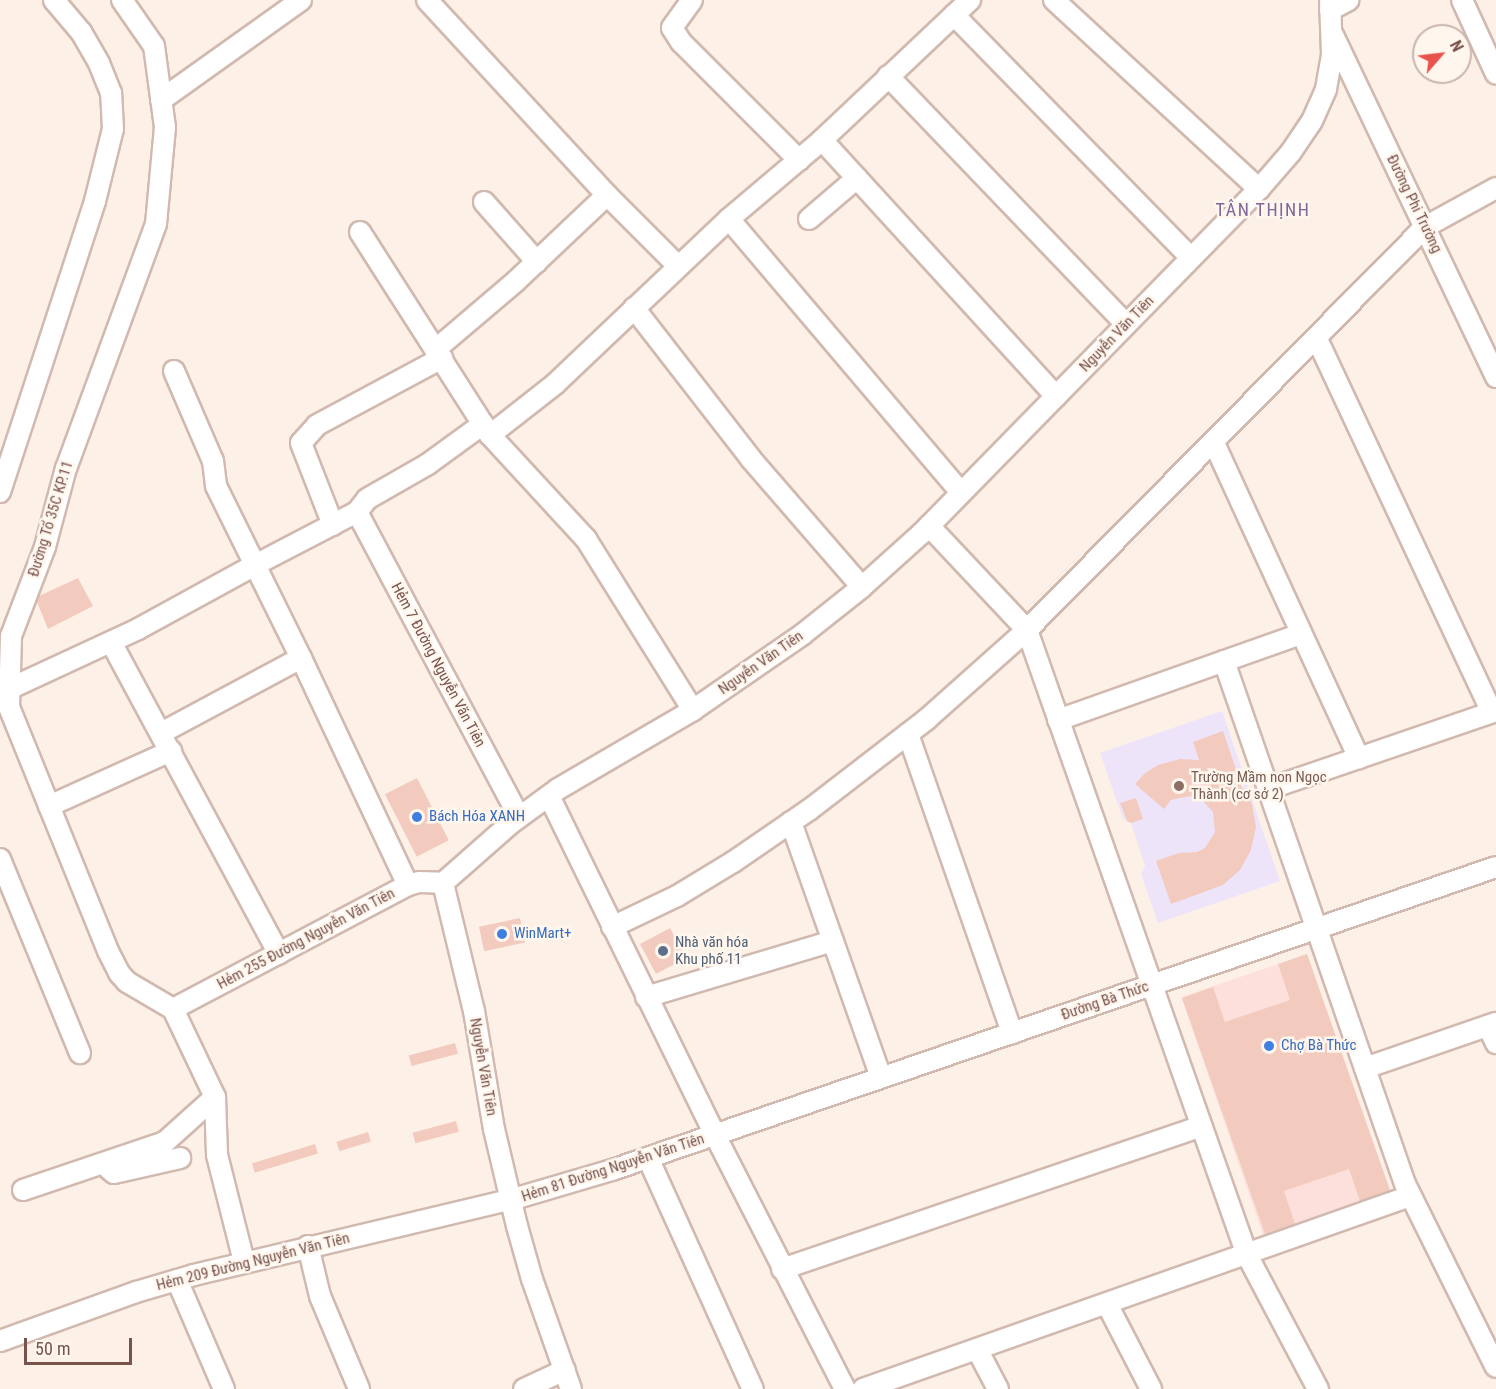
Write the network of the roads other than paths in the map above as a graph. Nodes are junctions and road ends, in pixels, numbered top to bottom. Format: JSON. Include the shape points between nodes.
{"nodes":[{"id":1,"x":54,"y":0,"type":"edge"},
{"id":2,"x":122,"y":0,"type":"edge"},
{"id":3,"x":301,"y":0,"type":"edge"},
{"id":4,"x":427,"y":0,"type":"edge"},
{"id":5,"x":692,"y":0,"type":"edge"},
{"id":6,"x":970,"y":0,"type":"edge"},
{"id":7,"x":1054,"y":0,"type":"edge"},
{"id":8,"x":1349,"y":0,"type":"edge"},
{"id":9,"x":1462,"y":0,"type":"edge"},
{"id":10,"x":1330,"y":5,"type":"edge"},
{"id":11,"x":954,"y":15,"type":"junction"},
{"id":12,"x":1332,"y":32,"type":"junction"},
{"id":13,"x":1496,"y":74,"type":"edge"},
{"id":14,"x":888,"y":76,"type":"junction"},
{"id":15,"x":161,"y":100,"type":"junction"},
{"id":16,"x":822,"y":140,"type":"junction"},
{"id":17,"x":799,"y":160,"type":"junction"},
{"id":18,"x":857,"y":178,"type":"junction"},
{"id":19,"x":1496,"y":188,"type":"edge"},
{"id":20,"x":1259,"y":189,"type":"junction"},
{"id":21,"x":607,"y":195,"type":"junction"},
{"id":22,"x":484,"y":202,"type":"dead end"},
{"id":23,"x":729,"y":219,"type":"junction"},
{"id":24,"x":809,"y":219,"type":"dead end"},
{"id":25,"x":1425,"y":227,"type":"junction"},
{"id":26,"x":360,"y":232,"type":"dead end"},
{"id":27,"x":1191,"y":258,"type":"junction"},
{"id":28,"x":537,"y":262,"type":"junction"},
{"id":29,"x":678,"y":266,"type":"junction"},
{"id":30,"x":634,"y":308,"type":"junction"},
{"id":31,"x":1126,"y":324,"type":"junction"},
{"id":32,"x":1317,"y":339,"type":"junction"},
{"id":33,"x":439,"y":354,"type":"junction"},
{"id":34,"x":174,"y":371,"type":"dead end"},
{"id":35,"x":1496,"y":377,"type":"edge"},
{"id":36,"x":1056,"y":396,"type":"junction"},
{"id":37,"x":487,"y":429,"type":"junction"},
{"id":38,"x":1214,"y":443,"type":"junction"},
{"id":39,"x":0,"y":492,"type":"edge"},
{"id":40,"x":961,"y":493,"type":"junction"},
{"id":41,"x":357,"y":512,"type":"junction"},
{"id":42,"x":333,"y":525,"type":"junction"},
{"id":43,"x":929,"y":526,"type":"junction"},
{"id":44,"x":255,"y":565,"type":"junction"},
{"id":45,"x":862,"y":587,"type":"junction"},
{"id":46,"x":1027,"y":630,"type":"junction"},
{"id":47,"x":1301,"y":633,"type":"junction"},
{"id":48,"x":111,"y":642,"type":"junction"},
{"id":49,"x":301,"y":658,"type":"junction"},
{"id":50,"x":1224,"y":661,"type":"junction"},
{"id":51,"x":9,"y":689,"type":"junction"},
{"id":52,"x":693,"y":710,"type":"junction"},
{"id":53,"x":1494,"y":711,"type":"edge"},
{"id":54,"x":1058,"y":720,"type":"junction"},
{"id":55,"x":161,"y":733,"type":"junction"},
{"id":56,"x":908,"y":734,"type":"junction"},
{"id":57,"x":171,"y":751,"type":"junction"},
{"id":58,"x":1359,"y":758,"type":"junction"},
{"id":59,"x":1268,"y":789,"type":"junction"},
{"id":60,"x":549,"y":796,"type":"junction"},
{"id":61,"x":49,"y":806,"type":"junction"},
{"id":62,"x":519,"y":817,"type":"junction"},
{"id":63,"x":791,"y":822,"type":"junction"},
{"id":64,"x":0,"y":859,"type":"edge"},
{"id":65,"x":1496,"y":867,"type":"edge"},
{"id":66,"x":443,"y":883,"type":"junction"},
{"id":67,"x":408,"y":885,"type":"junction"},
{"id":68,"x":612,"y":927,"type":"junction"},
{"id":69,"x":1316,"y":928,"type":"junction"},
{"id":70,"x":833,"y":941,"type":"junction"},
{"id":71,"x":279,"y":954,"type":"junction"},
{"id":72,"x":1151,"y":985,"type":"junction"},
{"id":73,"x":646,"y":997,"type":"junction"},
{"id":74,"x":173,"y":1009,"type":"junction"},
{"id":75,"x":1493,"y":1030,"type":"edge"},
{"id":76,"x":1012,"y":1033,"type":"junction"},
{"id":77,"x":80,"y":1053,"type":"dead end"},
{"id":78,"x":1365,"y":1068,"type":"junction"},
{"id":79,"x":881,"y":1078,"type":"junction"},
{"id":80,"x":215,"y":1097,"type":"junction"},
{"id":81,"x":1200,"y":1126,"type":"junction"},
{"id":82,"x":715,"y":1135,"type":"junction"},
{"id":83,"x":180,"y":1158,"type":"dead end"},
{"id":84,"x":648,"y":1158,"type":"junction"},
{"id":85,"x":106,"y":1164,"type":"junction"},
{"id":86,"x":23,"y":1190,"type":"dead end"},
{"id":87,"x":1410,"y":1196,"type":"junction"},
{"id":88,"x":510,"y":1200,"type":"junction"},
{"id":89,"x":308,"y":1246,"type":"junction"},
{"id":90,"x":1247,"y":1255,"type":"junction"},
{"id":91,"x":244,"y":1262,"type":"junction"},
{"id":92,"x":782,"y":1269,"type":"junction"},
{"id":93,"x":177,"y":1280,"type":"junction"},
{"id":94,"x":1107,"y":1304,"type":"junction"},
{"id":95,"x":0,"y":1341,"type":"edge"},
{"id":96,"x":977,"y":1349,"type":"junction"},
{"id":97,"x":1496,"y":1367,"type":"edge"},
{"id":98,"x":565,"y":1370,"type":"junction"},
{"id":99,"x":224,"y":1389,"type":"edge"},
{"id":100,"x":359,"y":1389,"type":"edge"},
{"id":101,"x":524,"y":1389,"type":"edge"},
{"id":102,"x":572,"y":1389,"type":"edge"},
{"id":103,"x":753,"y":1389,"type":"edge"},
{"id":104,"x":845,"y":1389,"type":"edge"},
{"id":105,"x":862,"y":1389,"type":"edge"},
{"id":106,"x":998,"y":1389,"type":"edge"},
{"id":107,"x":1152,"y":1389,"type":"edge"},
{"id":108,"x":1318,"y":1389,"type":"edge"}],
"edges":[{"from":1,"to":39,"type":"street","via":[[81,32],[99,63],[111,93],[113,129],[95,201]]},
{"from":2,"to":15,"type":"street","name":"Đường Tổ 35C KP.11","via":[[154,46]]},
{"from":3,"to":15,"type":"street"},
{"from":4,"to":21,"type":"street"},
{"from":5,"to":17,"type":"street","via":[[672,28],[681,42]]},
{"from":6,"to":11,"type":"street"},
{"from":7,"to":20,"type":"street"},
{"from":8,"to":10,"type":"street","name":"Nguyễn Văn Tiên"},
{"from":9,"to":13,"type":"street"},
{"from":10,"to":12,"type":"street","name":"Nguyễn Văn Tiên"},
{"from":11,"to":14,"type":"street"},
{"from":11,"to":27,"type":"street"},
{"from":12,"to":20,"type":"street","name":"Nguyễn Văn Tiên","via":[[1329,72],[1320,104],[1291,152]]},
{"from":12,"to":25,"type":"street","name":"Đường Phi Trường"},
{"from":14,"to":16,"type":"street"},
{"from":14,"to":31,"type":"street"},
{"from":15,"to":51,"type":"street","name":"Đường Tổ 35C KP.11","via":[[165,127],[156,224],[66,468],[45,547],[11,636]]},
{"from":16,"to":17,"type":"street"},
{"from":16,"to":18,"type":"street"},
{"from":17,"to":23,"type":"street"},
{"from":18,"to":24,"type":"street"},
{"from":18,"to":36,"type":"street"},
{"from":19,"to":25,"type":"street"},
{"from":20,"to":27,"type":"street","name":"Nguyễn Văn Tiên"},
{"from":21,"to":28,"type":"street"},
{"from":21,"to":29,"type":"street"},
{"from":22,"to":28,"type":"street"},
{"from":23,"to":29,"type":"street"},
{"from":23,"to":40,"type":"street"},
{"from":25,"to":32,"type":"street"},
{"from":25,"to":35,"type":"street","name":"Đường Phi Trường"},
{"from":26,"to":33,"type":"street"},
{"from":27,"to":31,"type":"street","name":"Nguyễn Văn Tiên"},
{"from":28,"to":33,"type":"street"},
{"from":29,"to":30,"type":"street"},
{"from":30,"to":37,"type":"street","via":[[555,384]]},
{"from":30,"to":45,"type":"street","via":[[751,459]]},
{"from":31,"to":36,"type":"street","name":"Nguyễn Văn Tiên"},
{"from":32,"to":38,"type":"street"},
{"from":32,"to":53,"type":"street"},
{"from":33,"to":37,"type":"street"},
{"from":33,"to":42,"type":"street","via":[[317,424],[300,443]]},
{"from":34,"to":44,"type":"street","via":[[213,460],[216,486]]},
{"from":36,"to":40,"type":"street","name":"Nguyễn Văn Tiên"},
{"from":37,"to":41,"type":"street","via":[[367,499]]},
{"from":37,"to":52,"type":"street","via":[[586,539]]},
{"from":38,"to":46,"type":"street"},
{"from":38,"to":47,"type":"street"},
{"from":40,"to":43,"type":"street","name":"Nguyễn Văn Tiên"},
{"from":41,"to":42,"type":"street"},
{"from":41,"to":62,"type":"street","name":"Hẻm 7 Đường Nguyễn Văn Tiên"},
{"from":42,"to":44,"type":"street"},
{"from":43,"to":45,"type":"street","name":"Nguyễn Văn Tiên"},
{"from":43,"to":46,"type":"street"},
{"from":44,"to":48,"type":"street"},
{"from":44,"to":49,"type":"street"},
{"from":45,"to":52,"type":"street","name":"Nguyễn Văn Tiên","via":[[803,634]]},
{"from":46,"to":54,"type":"street"},
{"from":46,"to":56,"type":"street"},
{"from":47,"to":50,"type":"street"},
{"from":47,"to":58,"type":"street"},
{"from":48,"to":51,"type":"street"},
{"from":48,"to":55,"type":"street"},
{"from":49,"to":55,"type":"street"},
{"from":49,"to":67,"type":"street"},
{"from":50,"to":54,"type":"street"},
{"from":50,"to":59,"type":"street"},
{"from":51,"to":61,"type":"street","name":"Đường Tổ 35C KP.11","via":[[9,706]]},
{"from":52,"to":60,"type":"street","name":"Nguyễn Văn Tiên"},
{"from":53,"to":58,"type":"street"},
{"from":54,"to":72,"type":"street"},
{"from":55,"to":57,"type":"street"},
{"from":56,"to":63,"type":"street"},
{"from":56,"to":76,"type":"street"},
{"from":57,"to":61,"type":"street"},
{"from":57,"to":71,"type":"street"},
{"from":58,"to":59,"type":"street"},
{"from":59,"to":69,"type":"street"},
{"from":60,"to":62,"type":"street","name":"Nguyễn Văn Tiên"},
{"from":60,"to":68,"type":"street"},
{"from":61,"to":74,"type":"street","name":"Đường Tổ 35C KP.11","via":[[119,973],[127,982]]},
{"from":62,"to":66,"type":"street","name":"Nguyễn Văn Tiên"},
{"from":63,"to":68,"type":"street","via":[[695,886]]},
{"from":63,"to":70,"type":"street"},
{"from":64,"to":77,"type":"street"},
{"from":65,"to":69,"type":"street","name":"Đường Bà Thức"},
{"from":66,"to":67,"type":"street","name":"Hẻm 255 Đường Nguyễn Văn Tiên"},
{"from":66,"to":88,"type":"street","name":"Nguyễn Văn Tiên","via":[[474,1011]]},
{"from":67,"to":71,"type":"street","name":"Hẻm 255 Đường Nguyễn Văn Tiên"},
{"from":68,"to":73,"type":"street"},
{"from":69,"to":72,"type":"street","name":"Đường Bà Thức"},
{"from":69,"to":78,"type":"street"},
{"from":70,"to":73,"type":"street"},
{"from":70,"to":79,"type":"street"},
{"from":71,"to":74,"type":"street","name":"Hẻm 255 Đường Nguyễn Văn Tiên"},
{"from":72,"to":76,"type":"street","name":"Đường Bà Thức"},
{"from":72,"to":81,"type":"street"},
{"from":73,"to":82,"type":"street"},
{"from":74,"to":80,"type":"street"},
{"from":75,"to":78,"type":"street"},
{"from":76,"to":79,"type":"street","name":"Đường Bà Thức"},
{"from":78,"to":87,"type":"street"},
{"from":79,"to":82,"type":"street","name":"Đường Bà Thức"},
{"from":80,"to":85,"type":"street","via":[[165,1142]]},
{"from":80,"to":91,"type":"street","via":[[217,1155]]},
{"from":81,"to":90,"type":"street"},
{"from":81,"to":92,"type":"street"},
{"from":82,"to":84,"type":"street","name":"Hẻm 81 Đường Nguyễn Văn Tiên"},
{"from":82,"to":92,"type":"street"},
{"from":83,"to":85,"type":"street","via":[[114,1173]]},
{"from":84,"to":88,"type":"street","name":"Hẻm 81 Đường Nguyễn Văn Tiên"},
{"from":84,"to":103,"type":"street"},
{"from":85,"to":86,"type":"street"},
{"from":87,"to":90,"type":"street"},
{"from":87,"to":97,"type":"street"},
{"from":88,"to":89,"type":"street","name":"Hẻm 209 Đường Nguyễn Văn Tiên"},
{"from":88,"to":98,"type":"street","name":"Nguyễn Văn Tiên","via":[[532,1278]]},
{"from":89,"to":91,"type":"street","name":"Hẻm 209 Đường Nguyễn Văn Tiên"},
{"from":89,"to":100,"type":"street","via":[[320,1296]]},
{"from":90,"to":94,"type":"street"},
{"from":90,"to":108,"type":"street"},
{"from":91,"to":93,"type":"street","name":"Hẻm 209 Đường Nguyễn Văn Tiên"},
{"from":92,"to":104,"type":"street"},
{"from":93,"to":95,"type":"street","name":"Hẻm 209 Đường Nguyễn Văn Tiên"},
{"from":93,"to":99,"type":"street"},
{"from":94,"to":96,"type":"street"},
{"from":94,"to":107,"type":"street"},
{"from":96,"to":105,"type":"street"},
{"from":96,"to":106,"type":"street"},
{"from":98,"to":101,"type":"street"},
{"from":98,"to":102,"type":"street","name":"Nguyễn Văn Tiên"}]}
